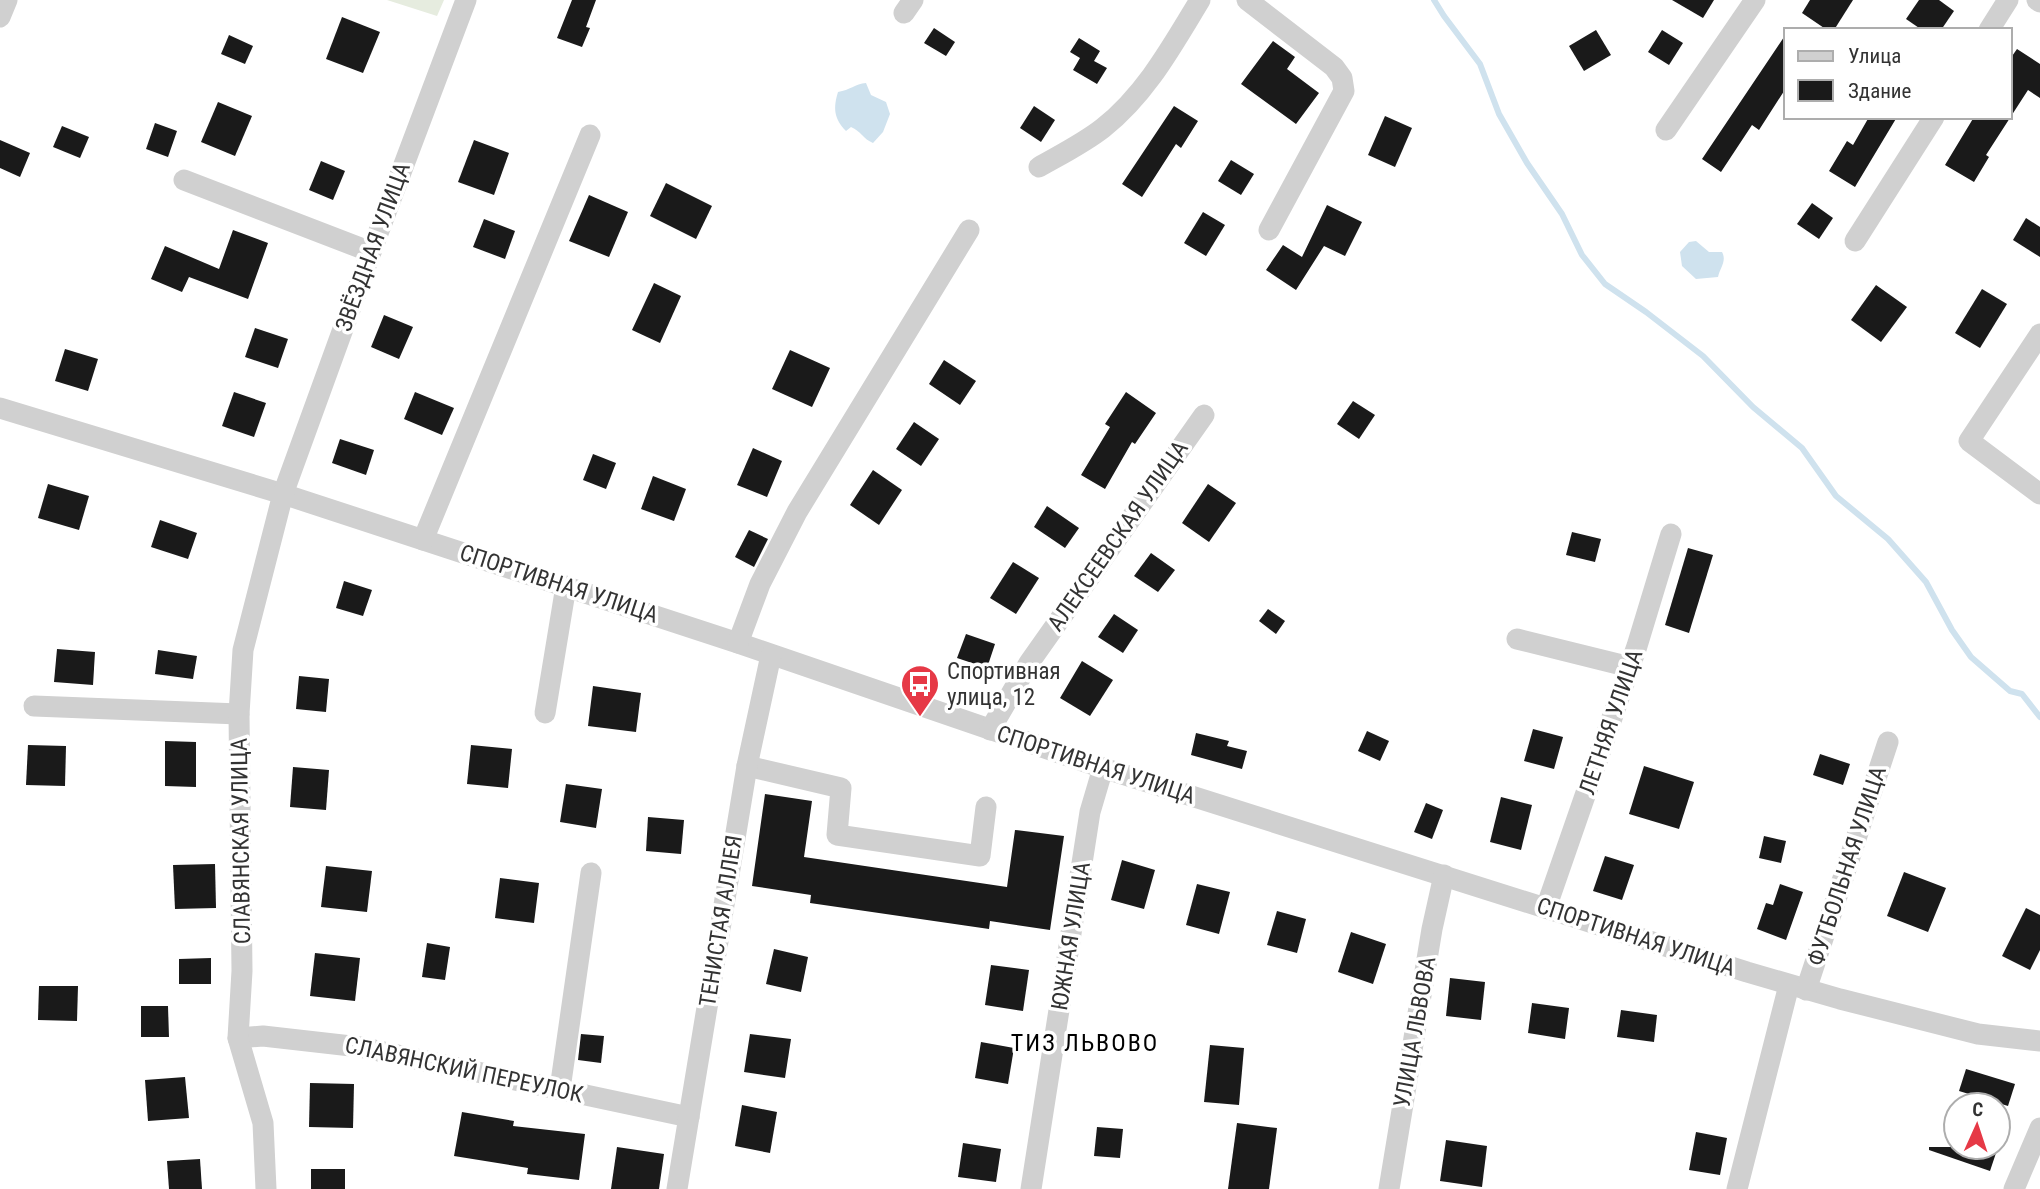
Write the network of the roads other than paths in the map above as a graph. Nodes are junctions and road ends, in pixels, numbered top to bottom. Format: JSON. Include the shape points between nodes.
{"nodes":[{"id":1,"x":7,"y":0,"type":"edge"},
{"id":2,"x":466,"y":0,"type":"edge"},
{"id":3,"x":1200,"y":0,"type":"edge"},
{"id":4,"x":1247,"y":0,"type":"edge"},
{"id":5,"x":1755,"y":0,"type":"edge"},
{"id":6,"x":2008,"y":0,"type":"edge"},
{"id":7,"x":0,"y":17,"type":"edge"},
{"id":8,"x":1990,"y":28,"type":"edge"},
{"id":9,"x":1933,"y":119,"type":"edge"},
{"id":10,"x":1666,"y":130,"type":"dead end"},
{"id":11,"x":590,"y":135,"type":"dead end"},
{"id":12,"x":1039,"y":167,"type":"dead end"},
{"id":13,"x":184,"y":180,"type":"dead end"},
{"id":14,"x":969,"y":230,"type":"dead end"},
{"id":15,"x":1269,"y":230,"type":"dead end"},
{"id":16,"x":1855,"y":242,"type":"dead end"},
{"id":17,"x":371,"y":252,"type":"junction"},
{"id":18,"x":2040,"y":334,"type":"edge"},
{"id":19,"x":0,"y":408,"type":"edge"},
{"id":20,"x":1204,"y":415,"type":"dead end"},
{"id":21,"x":283,"y":494,"type":"junction"},
{"id":22,"x":2040,"y":494,"type":"edge"},
{"id":23,"x":1671,"y":534,"type":"dead end"},
{"id":24,"x":423,"y":540,"type":"junction"},
{"id":25,"x":566,"y":586,"type":"junction"},
{"id":26,"x":1517,"y":639,"type":"dead end"},
{"id":27,"x":738,"y":643,"type":"junction"},
{"id":28,"x":771,"y":655,"type":"junction"},
{"id":29,"x":1630,"y":667,"type":"junction"},
{"id":30,"x":34,"y":706,"type":"dead end"},
{"id":31,"x":545,"y":713,"type":"dead end"},
{"id":32,"x":239,"y":714,"type":"junction"},
{"id":33,"x":990,"y":730,"type":"junction"},
{"id":34,"x":1888,"y":742,"type":"dead end"},
{"id":35,"x":747,"y":766,"type":"junction"},
{"id":36,"x":1103,"y":768,"type":"junction"},
{"id":37,"x":986,"y":807,"type":"dead end"},
{"id":38,"x":592,"y":873,"type":"dead end"},
{"id":39,"x":1444,"y":875,"type":"junction"},
{"id":40,"x":1546,"y":908,"type":"junction"},
{"id":41,"x":1798,"y":987,"type":"junction"},
{"id":42,"x":238,"y":1038,"type":"junction"},
{"id":43,"x":2040,"y":1041,"type":"edge"},
{"id":44,"x":560,"y":1089,"type":"junction"},
{"id":45,"x":689,"y":1117,"type":"junction"},
{"id":46,"x":2040,"y":1128,"type":"edge"},
{"id":47,"x":266,"y":1189,"type":"edge"},
{"id":48,"x":677,"y":1189,"type":"edge"},
{"id":49,"x":1031,"y":1189,"type":"edge"},
{"id":50,"x":1389,"y":1189,"type":"edge"},
{"id":51,"x":1737,"y":1189,"type":"edge"},
{"id":52,"x":2014,"y":1189,"type":"edge"}],
"edges":[{"from":1,"to":7,"type":"street"},
{"from":2,"to":17,"type":"street","name":"ЗВЁЗДНАЯ УЛИЦА"},
{"from":3,"to":12,"type":"street","via":[[1164,60],[1128,104],[1102,129]]},
{"from":4,"to":15,"type":"street","via":[[1334,67],[1344,91]]},
{"from":5,"to":10,"type":"street"},
{"from":6,"to":8,"type":"street"},
{"from":9,"to":16,"type":"street"},
{"from":11,"to":24,"type":"street"},
{"from":13,"to":17,"type":"street"},
{"from":14,"to":27,"type":"street","via":[[797,512],[760,584]]},
{"from":17,"to":21,"type":"street","name":"ЗВЁЗДНАЯ УЛИЦА"},
{"from":18,"to":22,"type":"street","via":[[1969,442]]},
{"from":19,"to":21,"type":"street","name":"СПОРТИВНАЯ УЛИЦА"},
{"from":20,"to":33,"type":"street","name":"АЛЕКСЕЕВСКАЯ УЛИЦА","via":[[1029,663]]},
{"from":21,"to":24,"type":"street","name":"СПОРТИВНАЯ УЛИЦА"},
{"from":21,"to":32,"type":"street","name":"СЛАВЯНСКАЯ УЛИЦА","via":[[245,638]]},
{"from":23,"to":29,"type":"street","name":"ЛЕТНЯЯ УЛИЦА"},
{"from":24,"to":25,"type":"street","name":"СПОРТИВНАЯ УЛИЦА"},
{"from":25,"to":27,"type":"street","name":"СПОРТИВНАЯ УЛИЦА"},
{"from":25,"to":31,"type":"street"},
{"from":26,"to":29,"type":"street"},
{"from":27,"to":28,"type":"street","name":"СПОРТИВНАЯ УЛИЦА"},
{"from":28,"to":33,"type":"street","name":"СПОРТИВНАЯ УЛИЦА"},
{"from":28,"to":35,"type":"street","name":"ТЕНИСТАЯ АЛЛЕЯ"},
{"from":29,"to":40,"type":"street","name":"ЛЕТНЯЯ УЛИЦА"},
{"from":30,"to":32,"type":"street"},
{"from":32,"to":42,"type":"street","name":"СЛАВЯНСКАЯ УЛИЦА","via":[[243,924]]},
{"from":33,"to":36,"type":"street","name":"СПОРТИВНАЯ УЛИЦА"},
{"from":34,"to":41,"type":"street","name":"ФУТБОЛЬНАЯ УЛИЦА"},
{"from":35,"to":37,"type":"street","via":[[841,788],[837,835],[980,856]]},
{"from":35,"to":45,"type":"street","name":"ТЕНИСТАЯ АЛЛЕЯ"},
{"from":36,"to":39,"type":"street","name":"СПОРТИВНАЯ УЛИЦА"},
{"from":36,"to":49,"type":"street","name":"ЮЖНАЯ УЛИЦА","via":[[1090,811]]},
{"from":38,"to":44,"type":"street"},
{"from":39,"to":40,"type":"street","name":"СПОРТИВНАЯ УЛИЦА"},
{"from":39,"to":50,"type":"street","name":"УЛИЦА ЛЬВОВА"},
{"from":40,"to":41,"type":"street","name":"СПОРТИВНАЯ УЛИЦА"},
{"from":41,"to":43,"type":"street","name":"СПОРТИВНАЯ УЛИЦА","via":[[1978,1034]]},
{"from":41,"to":51,"type":"street","name":"ФУТБОЛЬНАЯ УЛИЦА"},
{"from":42,"to":44,"type":"street","name":"СЛАВЯНСКИЙ ПЕРЕУЛОК","via":[[360,1047]]},
{"from":42,"to":47,"type":"street","name":"СЛАВЯНСКАЯ УЛИЦА","via":[[263,1123]]},
{"from":44,"to":45,"type":"street","name":"СЛАВЯНСКИЙ ПЕРЕУЛОК"},
{"from":45,"to":48,"type":"street","name":"ТЕНИСТАЯ АЛЛЕЯ"},
{"from":46,"to":52,"type":"street"}]}
